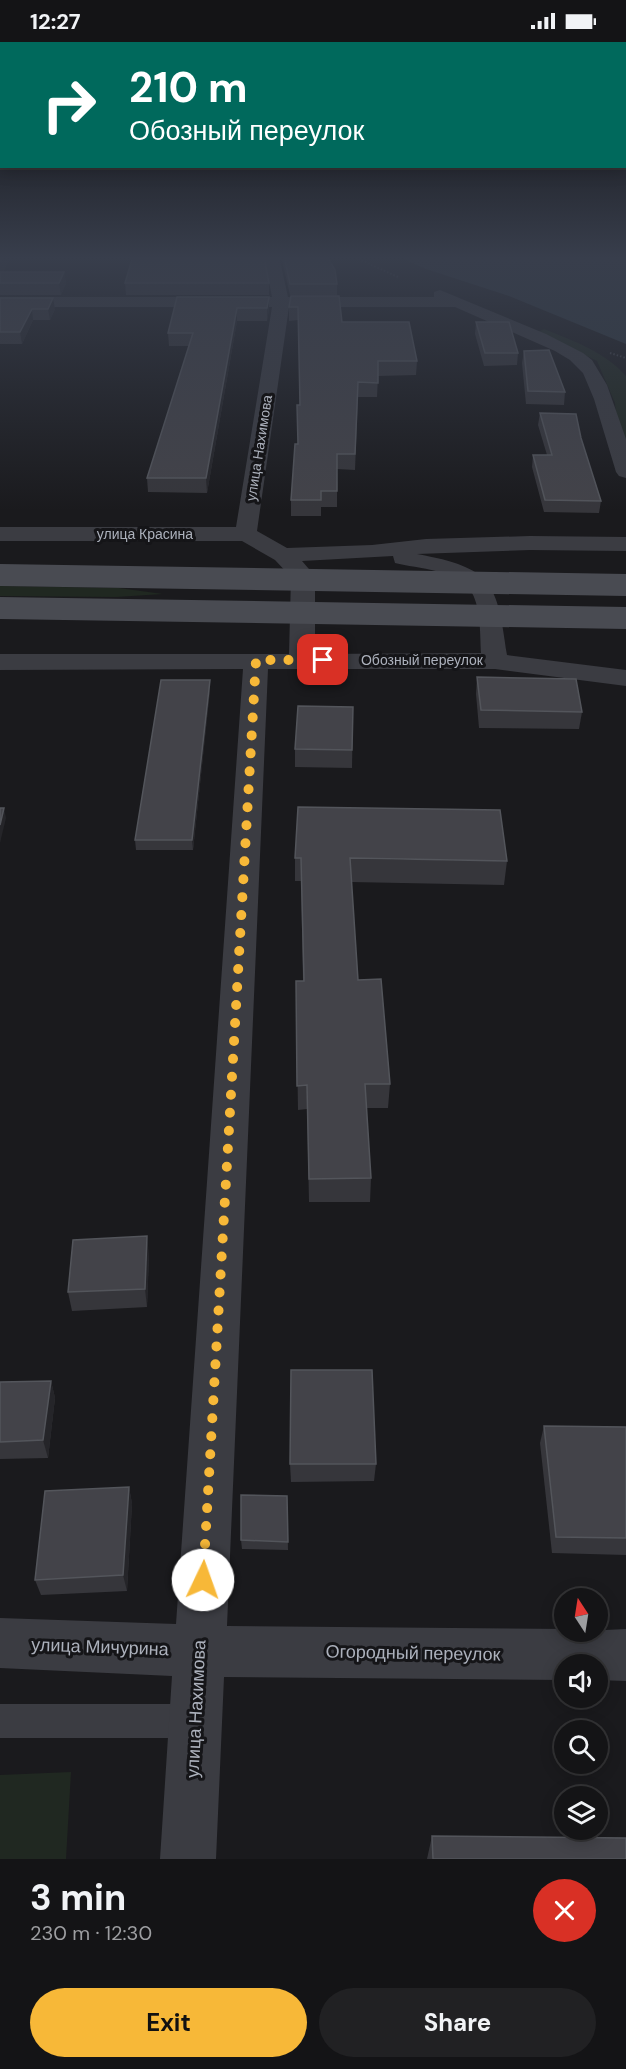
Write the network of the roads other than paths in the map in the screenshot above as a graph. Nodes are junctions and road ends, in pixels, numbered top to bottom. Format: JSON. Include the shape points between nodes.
{"nodes":[{"id":1,"x":275,"y":341,"type":"edge"},
{"id":2,"x":546,"y":341,"type":"edge"},
{"id":3,"x":626,"y":472,"type":"edge"},
{"id":4,"x":0,"y":534,"type":"edge"},
{"id":5,"x":246,"y":534,"type":"junction"},
{"id":6,"x":626,"y":544,"type":"edge"},
{"id":7,"x":372,"y":552,"type":"junction"},
{"id":8,"x":283,"y":555,"type":"junction"},
{"id":9,"x":0,"y":575,"type":"edge"},
{"id":10,"x":626,"y":585,"type":"edge"},
{"id":11,"x":0,"y":608,"type":"edge"},
{"id":12,"x":626,"y":618,"type":"edge"},
{"id":13,"x":256,"y":660,"type":"junction"},
{"id":14,"x":302,"y":660,"type":"junction"},
{"id":15,"x":495,"y":661,"type":"junction"},
{"id":16,"x":0,"y":662,"type":"edge"},
{"id":17,"x":626,"y":678,"type":"edge"},
{"id":18,"x":0,"y":1643,"type":"edge"},
{"id":19,"x":199,"y":1651,"type":"junction"},
{"id":20,"x":626,"y":1655,"type":"edge"},
{"id":21,"x":0,"y":1721,"type":"edge"},
{"id":22,"x":195,"y":1721,"type":"junction"},
{"id":23,"x":188,"y":1859,"type":"edge"}],
"edges":[{"from":1,"to":5,"type":"street","name":"улица Нахимова"},
{"from":2,"to":3,"type":"street","via":[[585,362],[595,377]]},
{"from":4,"to":5,"type":"street","name":"улица Красина"},
{"from":5,"to":8,"type":"street","name":"улица Красина"},
{"from":6,"to":7,"type":"street","via":[[530,543]]},
{"from":7,"to":8,"type":"street"},
{"from":7,"to":15,"type":"street","via":[[466,575],[484,592]]},
{"from":8,"to":14,"type":"street","via":[[303,576]]},
{"from":9,"to":10,"type":"main road","bridge":true},
{"from":11,"to":12,"type":"main road","bridge":true},
{"from":13,"to":14,"type":"street","name":"Обозный переулок"},
{"from":13,"to":16,"type":"street","name":"Обозный переулок"},
{"from":13,"to":19,"type":"street","name":"улица Нахимова"},
{"from":14,"to":15,"type":"street","name":"Обозный переулок"},
{"from":15,"to":17,"type":"street","name":"Обозный переулок"},
{"from":18,"to":19,"type":"street","name":"улица Мичурина"},
{"from":19,"to":20,"type":"street","name":"Огородный переулок"},
{"from":19,"to":22,"type":"street","name":"улица Нахимова"},
{"from":21,"to":22,"type":"lane"},
{"from":22,"to":23,"type":"street","name":"улица Нахимова"}]}
